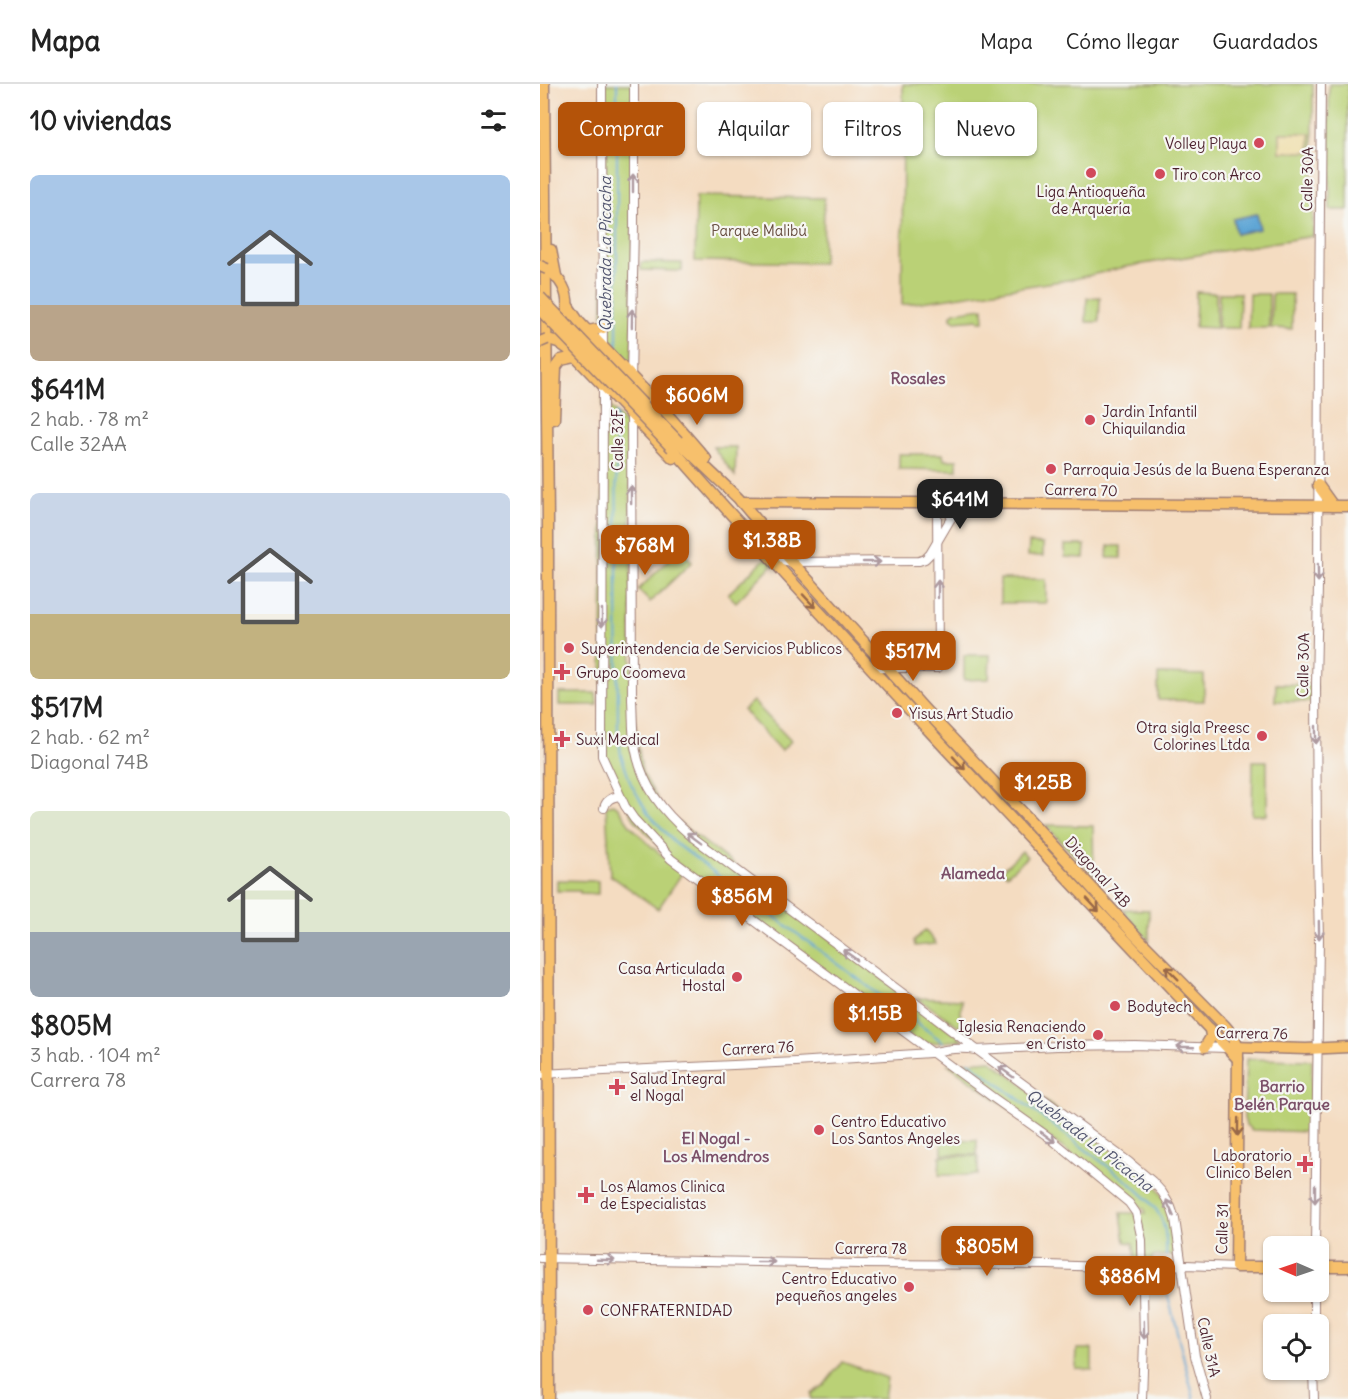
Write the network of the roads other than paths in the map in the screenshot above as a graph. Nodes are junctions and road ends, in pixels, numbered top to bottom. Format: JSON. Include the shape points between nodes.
{"nodes":[{"id":1,"x":544,"y":84,"type":"edge"},
{"id":2,"x":602,"y":84,"type":"edge"},
{"id":3,"x":634,"y":84,"type":"edge"},
{"id":4,"x":1321,"y":84,"type":"edge"},
{"id":5,"x":544,"y":107,"type":"junction"},
{"id":6,"x":548,"y":271,"type":"edge"},
{"id":7,"x":540,"y":297,"type":"edge"},
{"id":8,"x":568,"y":306,"type":"junction"},
{"id":9,"x":540,"y":310,"type":"edge"},
{"id":10,"x":603,"y":327,"type":"junction"},
{"id":11,"x":588,"y":331,"type":"junction"},
{"id":12,"x":545,"y":340,"type":"edge"},
{"id":13,"x":603,"y":346,"type":"junction"},
{"id":14,"x":575,"y":357,"type":"junction"},
{"id":15,"x":631,"y":376,"type":"junction"},
{"id":16,"x":603,"y":386,"type":"junction"},
{"id":17,"x":631,"y":392,"type":"junction"},
{"id":18,"x":619,"y":403,"type":"junction"},
{"id":19,"x":631,"y":414,"type":"junction"},
{"id":20,"x":667,"y":414,"type":"junction"},
{"id":21,"x":649,"y":433,"type":"junction"},
{"id":22,"x":675,"y":444,"type":"junction"},
{"id":23,"x":1318,"y":485,"type":"junction"},
{"id":24,"x":740,"y":500,"type":"junction"},
{"id":25,"x":937,"y":503,"type":"junction"},
{"id":26,"x":960,"y":503,"type":"junction"},
{"id":27,"x":1318,"y":505,"type":"junction"},
{"id":28,"x":1333,"y":506,"type":"junction"},
{"id":29,"x":1348,"y":506,"type":"edge"},
{"id":30,"x":548,"y":521,"type":"junction"},
{"id":31,"x":743,"y":529,"type":"junction"},
{"id":32,"x":937,"y":543,"type":"junction"},
{"id":33,"x":762,"y":550,"type":"junction"},
{"id":34,"x":792,"y":562,"type":"junction"},
{"id":35,"x":871,"y":669,"type":"junction"},
{"id":36,"x":888,"y":669,"type":"junction"},
{"id":37,"x":620,"y":796,"type":"junction"},
{"id":38,"x":604,"y":808,"type":"dead end"},
{"id":39,"x":1210,"y":1029,"type":"junction"},
{"id":40,"x":1205,"y":1047,"type":"junction"},
{"id":41,"x":1348,"y":1047,"type":"edge"},
{"id":42,"x":1317,"y":1048,"type":"junction"},
{"id":43,"x":969,"y":1050,"type":"junction"},
{"id":44,"x":1234,"y":1051,"type":"junction"},
{"id":45,"x":939,"y":1053,"type":"junction"},
{"id":46,"x":544,"y":1074,"type":"edge"},
{"id":47,"x":1315,"y":1236,"type":"edge"},
{"id":48,"x":544,"y":1258,"type":"edge"},
{"id":49,"x":1182,"y":1265,"type":"junction"},
{"id":50,"x":1236,"y":1266,"type":"junction"},
{"id":51,"x":1142,"y":1267,"type":"junction"},
{"id":52,"x":1263,"y":1267,"type":"edge"},
{"id":53,"x":1329,"y":1267,"type":"edge"},
{"id":54,"x":1348,"y":1267,"type":"edge"},
{"id":55,"x":1313,"y":1380,"type":"edge"},
{"id":56,"x":549,"y":1399,"type":"edge"},
{"id":57,"x":1142,"y":1399,"type":"edge"},
{"id":58,"x":1207,"y":1399,"type":"edge"},
{"id":59,"x":1314,"y":1399,"type":"edge"}],
"edges":[{"from":1,"to":5,"type":"main road"},
{"from":2,"to":10,"type":"street","name":"Calle 32F"},
{"from":15,"to":3,"type":"street","name":"Calle 32F","one_way":true},
{"from":4,"to":23,"type":"street","name":"Calle 30A"},
{"from":5,"to":6,"type":"main road","via":[[551,158],[552,255]]},
{"from":5,"to":30,"type":"main road"},
{"from":6,"to":8,"type":"main road","via":[[564,287]]},
{"from":7,"to":22,"type":"main road","name":"Diagonal 74B","bridge":true},
{"from":8,"to":11,"type":"main road"},
{"from":8,"to":12,"type":"main road","via":[[562,325]]},
{"from":9,"to":22,"type":"main road","name":"Diagonal 74B","bridge":true},
{"from":10,"to":11,"type":"main road"},
{"from":10,"to":13,"type":"street","name":"Calle 32F"},
{"from":11,"to":13,"type":"main road"},
{"from":12,"to":14,"type":"main road","via":[[563,345]]},
{"from":13,"to":15,"type":"main road"},
{"from":13,"to":16,"type":"street","name":"Calle 32F"},
{"from":14,"to":16,"type":"main road"},
{"from":14,"to":30,"type":"main road","via":[[561,360],[555,372]]},
{"from":15,"to":17,"type":"street","name":"Calle 32F"},
{"from":15,"to":20,"type":"main road"},
{"from":16,"to":18,"type":"main road"},
{"from":16,"to":37,"type":"street","name":"Calle 32F","one_way":true,"via":[[602,756]]},
{"from":17,"to":18,"type":"main road"},
{"from":17,"to":19,"type":"street","name":"Calle 32F"},
{"from":18,"to":19,"type":"main road"},
{"from":19,"to":21,"type":"main road"},
{"from":43,"to":19,"type":"street","name":"Calle 32F","one_way":true,"via":[[691,836],[652,794],[635,747],[632,700]]},
{"from":20,"to":21,"type":"main road","via":[[655,420]]},
{"from":20,"to":24,"type":"main road"},
{"from":21,"to":31,"type":"main road"},
{"from":22,"to":24,"type":"main road","name":"Diagonal 74B"},
{"from":22,"to":31,"type":"main road","name":"Diagonal 74B"},
{"from":23,"to":27,"type":"street","name":"Calle 30A"},
{"from":23,"to":28,"type":"main road"},
{"from":24,"to":25,"type":"main road","name":"Carrera 70"},
{"from":24,"to":34,"type":"main road","name":"Diagonal 74B"},
{"from":25,"to":26,"type":"main road","name":"Carrera 70"},
{"from":25,"to":32,"type":"street"},
{"from":26,"to":27,"type":"main road","name":"Carrera 70"},
{"from":26,"to":32,"type":"street"},
{"from":27,"to":28,"type":"main road","name":"Carrera 70"},
{"from":27,"to":42,"type":"street","name":"Calle 30A","one_way":true},
{"from":28,"to":29,"type":"main road","name":"Carrera 70"},
{"from":30,"to":46,"type":"main road"},
{"from":31,"to":33,"type":"main road","name":"Diagonal 74B"},
{"from":34,"to":32,"type":"street","one_way":true,"via":[[919,561],[926,560]]},
{"from":36,"to":32,"type":"street","one_way":true,"via":[[938,668]]},
{"from":33,"to":34,"type":"street"},
{"from":33,"to":35,"type":"main road","name":"Diagonal 74B","one_way":true},
{"from":34,"to":36,"type":"main road","name":"Diagonal 74B"},
{"from":35,"to":36,"type":"street"},
{"from":35,"to":39,"type":"main road","name":"Diagonal 74B","one_way":true,"via":[[1146,966]]},
{"from":44,"to":36,"type":"main road","name":"Diagonal 74B","one_way":true,"via":[[1236,1041],[1228,1029],[1135,935]]},
{"from":37,"to":38,"type":"street","via":[[610,798]]},
{"from":37,"to":45,"type":"street","via":[[634,819],[671,859]]},
{"from":39,"to":40,"type":"main road","via":[[1211,1037]]},
{"from":39,"to":44,"type":"main road","name":"Diagonal 74B"},
{"from":40,"to":43,"type":"street","name":"Carrera 76","one_way":true},
{"from":40,"to":44,"type":"street","name":"Carrera 76"},
{"from":41,"to":42,"type":"main road","name":"Carrera 76"},
{"from":42,"to":44,"type":"main road","name":"Carrera 76"},
{"from":42,"to":47,"type":"street","name":"Calle 30A","one_way":true},
{"from":43,"to":45,"type":"street","name":"Carrera 76"},
{"from":49,"to":43,"type":"street","name":"Calle 31A","one_way":true,"via":[[1173,1213],[1152,1181],[1109,1146]]},
{"from":44,"to":50,"type":"main road","name":"Calle 31","one_way":true},
{"from":45,"to":46,"type":"street","name":"Carrera 76"},
{"from":45,"to":51,"type":"street","one_way":true,"via":[[1129,1203],[1140,1228]]},
{"from":46,"to":48,"type":"main road"},
{"from":48,"to":51,"type":"street","name":"Carrera 78","one_way":true},
{"from":48,"to":56,"type":"main road"},
{"from":49,"to":50,"type":"street","name":"Carrera 78"},
{"from":49,"to":51,"type":"street","name":"Carrera 78"},
{"from":49,"to":58,"type":"street","name":"Calle 31A","via":[[1195,1356]]},
{"from":50,"to":52,"type":"main road","name":"Carrera 78"},
{"from":51,"to":57,"type":"street","one_way":true},
{"from":53,"to":54,"type":"main road"},
{"from":55,"to":59,"type":"street"}]}
